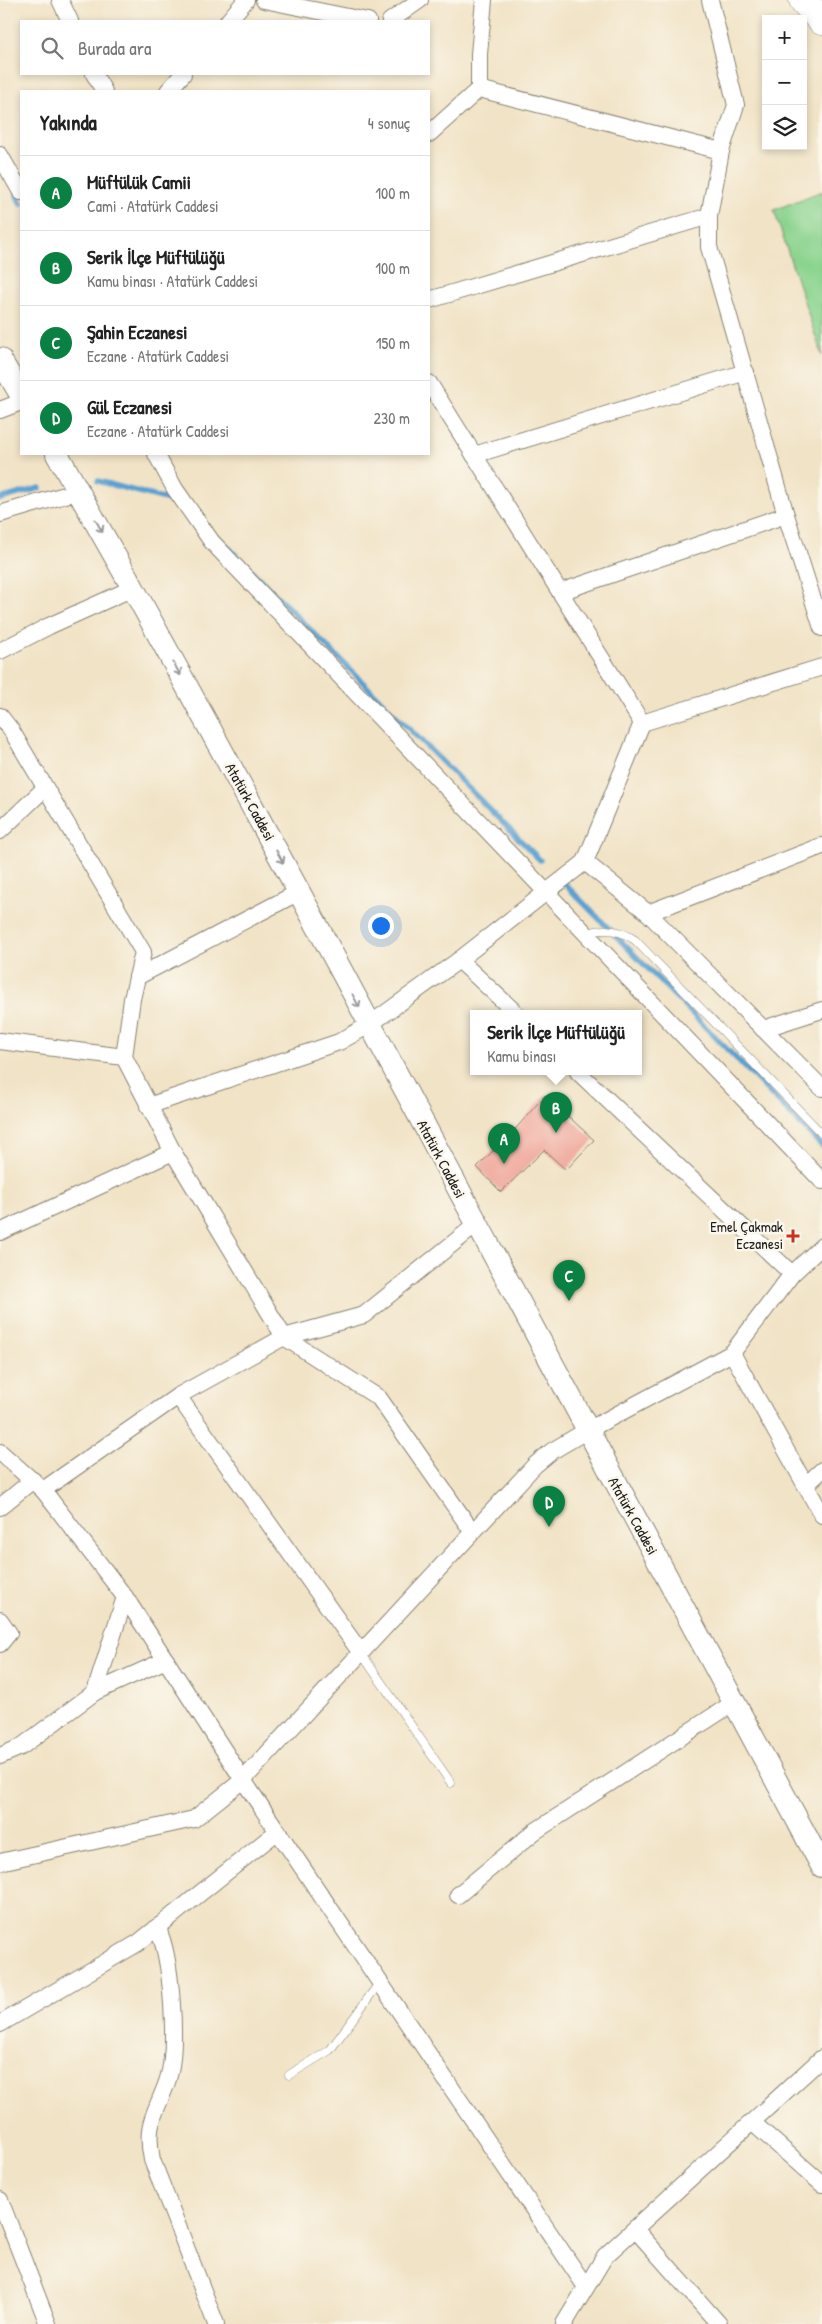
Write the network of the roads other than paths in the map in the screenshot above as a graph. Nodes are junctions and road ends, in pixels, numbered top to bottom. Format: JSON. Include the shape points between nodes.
{"nodes":[{"id":1,"x":60,"y":0,"type":"edge"},
{"id":2,"x":246,"y":0,"type":"edge"},
{"id":3,"x":264,"y":0,"type":"edge"},
{"id":4,"x":420,"y":0,"type":"edge"},
{"id":5,"x":484,"y":0,"type":"edge"},
{"id":6,"x":710,"y":0,"type":"edge"},
{"id":7,"x":803,"y":0,"type":"edge"},
{"id":8,"x":815,"y":0,"type":"edge"},
{"id":9,"x":70,"y":20,"type":"edge"},
{"id":10,"x":229,"y":20,"type":"edge"},
{"id":11,"x":363,"y":20,"type":"edge"},
{"id":12,"x":391,"y":20,"type":"edge"},
{"id":13,"x":822,"y":20,"type":"edge"},
{"id":14,"x":95,"y":75,"type":"edge"},
{"id":15,"x":182,"y":75,"type":"edge"},
{"id":16,"x":479,"y":89,"type":"junction"},
{"id":17,"x":103,"y":90,"type":"edge"},
{"id":18,"x":169,"y":90,"type":"edge"},
{"id":19,"x":430,"y":133,"type":"edge"},
{"id":20,"x":721,"y":151,"type":"junction"},
{"id":21,"x":0,"y":155,"type":"edge"},
{"id":22,"x":20,"y":190,"type":"edge"},
{"id":23,"x":708,"y":216,"type":"junction"},
{"id":24,"x":430,"y":300,"type":"edge"},
{"id":25,"x":0,"y":359,"type":"edge"},
{"id":26,"x":746,"y":372,"type":"junction"},
{"id":27,"x":430,"y":385,"type":"edge"},
{"id":28,"x":20,"y":393,"type":"edge"},
{"id":29,"x":20,"y":402,"type":"edge"},
{"id":30,"x":0,"y":410,"type":"edge"},
{"id":31,"x":474,"y":454,"type":"junction"},
{"id":32,"x":57,"y":455,"type":"edge"},
{"id":33,"x":157,"y":455,"type":"edge"},
{"id":34,"x":79,"y":491,"type":"junction"},
{"id":35,"x":0,"y":514,"type":"edge"},
{"id":36,"x":786,"y":515,"type":"junction"},
{"id":37,"x":133,"y":588,"type":"junction"},
{"id":38,"x":560,"y":592,"type":"junction"},
{"id":39,"x":822,"y":628,"type":"edge"},
{"id":40,"x":0,"y":651,"type":"edge"},
{"id":41,"x":822,"y":667,"type":"edge"},
{"id":42,"x":0,"y":716,"type":"edge"},
{"id":43,"x":642,"y":723,"type":"junction"},
{"id":44,"x":45,"y":788,"type":"junction"},
{"id":45,"x":0,"y":831,"type":"edge"},
{"id":46,"x":822,"y":846,"type":"edge"},
{"id":47,"x":585,"y":862,"type":"junction"},
{"id":48,"x":299,"y":892,"type":"junction"},
{"id":49,"x":545,"y":892,"type":"junction"},
{"id":50,"x":648,"y":913,"type":"junction"},
{"id":51,"x":586,"y":934,"type":"junction"},
{"id":52,"x":459,"y":960,"type":"junction"},
{"id":53,"x":137,"y":977,"type":"junction"},
{"id":54,"x":513,"y":1010,"type":"edge"},
{"id":55,"x":822,"y":1010,"type":"edge"},
{"id":56,"x":368,"y":1025,"type":"junction"},
{"id":57,"x":763,"y":1029,"type":"junction"},
{"id":58,"x":0,"y":1041,"type":"edge"},
{"id":59,"x":124,"y":1056,"type":"junction"},
{"id":60,"x":581,"y":1075,"type":"edge"},
{"id":61,"x":822,"y":1088,"type":"edge"},
{"id":62,"x":148,"y":1106,"type":"junction"},
{"id":63,"x":822,"y":1134,"type":"edge"},
{"id":64,"x":173,"y":1152,"type":"junction"},
{"id":65,"x":822,"y":1181,"type":"edge"},
{"id":66,"x":477,"y":1224,"type":"junction"},
{"id":67,"x":0,"y":1232,"type":"edge"},
{"id":68,"x":822,"y":1246,"type":"edge"},
{"id":69,"x":792,"y":1274,"type":"junction"},
{"id":70,"x":284,"y":1337,"type":"junction"},
{"id":71,"x":732,"y":1353,"type":"junction"},
{"id":72,"x":178,"y":1396,"type":"junction"},
{"id":73,"x":586,"y":1431,"type":"junction"},
{"id":74,"x":0,"y":1452,"type":"edge"},
{"id":75,"x":822,"y":1470,"type":"edge"},
{"id":76,"x":38,"y":1485,"type":"junction"},
{"id":77,"x":806,"y":1485,"type":"junction"},
{"id":78,"x":0,"y":1507,"type":"edge"},
{"id":79,"x":822,"y":1515,"type":"edge"},
{"id":80,"x":472,"y":1531,"type":"junction"},
{"id":81,"x":125,"y":1596,"type":"junction"},
{"id":82,"x":0,"y":1620,"type":"edge"},
{"id":83,"x":0,"y":1644,"type":"edge"},
{"id":84,"x":361,"y":1653,"type":"junction"},
{"id":85,"x":166,"y":1660,"type":"junction"},
{"id":86,"x":95,"y":1692,"type":"junction"},
{"id":87,"x":735,"y":1702,"type":"junction"},
{"id":88,"x":0,"y":1756,"type":"edge"},
{"id":89,"x":243,"y":1780,"type":"junction"},
{"id":90,"x":451,"y":1783,"type":"dead end"},
{"id":91,"x":278,"y":1832,"type":"junction"},
{"id":92,"x":0,"y":1862,"type":"edge"},
{"id":93,"x":822,"y":1866,"type":"edge"},
{"id":94,"x":458,"y":1895,"type":"dead end"},
{"id":95,"x":157,"y":1927,"type":"junction"},
{"id":96,"x":380,"y":1982,"type":"junction"},
{"id":97,"x":0,"y":2024,"type":"edge"},
{"id":98,"x":822,"y":2058,"type":"edge"},
{"id":99,"x":289,"y":2075,"type":"dead end"},
{"id":100,"x":752,"y":2122,"type":"junction"},
{"id":101,"x":822,"y":2184,"type":"edge"},
{"id":102,"x":0,"y":2200,"type":"edge"},
{"id":103,"x":635,"y":2229,"type":"junction"},
{"id":104,"x":586,"y":2287,"type":"junction"},
{"id":105,"x":48,"y":2324,"type":"edge"},
{"id":106,"x":216,"y":2324,"type":"edge"},
{"id":107,"x":564,"y":2324,"type":"edge"},
{"id":108,"x":718,"y":2324,"type":"edge"}],
"edges":[{"from":1,"to":9,"type":"street"},
{"from":2,"to":10,"type":"street"},
{"from":3,"to":11,"type":"street"},
{"from":4,"to":12,"type":"street"},
{"from":5,"to":16,"type":"street"},
{"from":6,"to":20,"type":"street","via":[[736,106]]},
{"from":7,"to":13,"type":"highway"},
{"from":8,"to":13,"type":"highway"},
{"from":14,"to":17,"type":"street"},
{"from":15,"to":18,"type":"street"},
{"from":16,"to":19,"type":"street"},
{"from":16,"to":20,"type":"street"},
{"from":20,"to":23,"type":"street"},
{"from":21,"to":22,"type":"street"},
{"from":23,"to":24,"type":"street"},
{"from":23,"to":26,"type":"street","via":[[709,247]]},
{"from":25,"to":28,"type":"main road"},
{"from":26,"to":31,"type":"street"},
{"from":26,"to":36,"type":"street"},
{"from":27,"to":31,"type":"street"},
{"from":29,"to":30,"type":"street"},
{"from":31,"to":38,"type":"street"},
{"from":32,"to":34,"type":"main road","name":"Atatürk Caddesi"},
{"from":33,"to":49,"type":"street","via":[[175,489],[212,542]]},
{"from":34,"to":35,"type":"street"},
{"from":34,"to":37,"type":"main road","name":"Atatürk Caddesi","one_way":true},
{"from":36,"to":38,"type":"street"},
{"from":36,"to":39,"type":"street"},
{"from":37,"to":40,"type":"street"},
{"from":37,"to":48,"type":"main road","name":"Atatürk Caddesi","one_way":true},
{"from":38,"to":43,"type":"street"},
{"from":41,"to":43,"type":"street"},
{"from":42,"to":44,"type":"street"},
{"from":43,"to":47,"type":"street"},
{"from":44,"to":45,"type":"street"},
{"from":44,"to":53,"type":"street","via":[[143,952]]},
{"from":46,"to":50,"type":"street"},
{"from":47,"to":49,"type":"street"},
{"from":47,"to":50,"type":"street"},
{"from":48,"to":53,"type":"street"},
{"from":48,"to":56,"type":"main road","name":"Atatürk Caddesi","one_way":true},
{"from":49,"to":51,"type":"street"},
{"from":49,"to":52,"type":"street"},
{"from":50,"to":57,"type":"street"},
{"from":51,"to":63,"type":"lane","via":[[609,929],[635,940]]},
{"from":51,"to":65,"type":"street"},
{"from":52,"to":54,"type":"street"},
{"from":52,"to":56,"type":"street"},
{"from":53,"to":59,"type":"street"},
{"from":55,"to":57,"type":"street"},
{"from":56,"to":62,"type":"street","via":[[321,1049]]},
{"from":56,"to":66,"type":"main road","name":"Atatürk Caddesi"},
{"from":57,"to":61,"type":"street"},
{"from":58,"to":59,"type":"street"},
{"from":59,"to":62,"type":"street"},
{"from":60,"to":69,"type":"street"},
{"from":62,"to":64,"type":"street"},
{"from":64,"to":67,"type":"street"},
{"from":64,"to":70,"type":"street"},
{"from":66,"to":70,"type":"street","via":[[364,1315]]},
{"from":66,"to":73,"type":"main road","name":"Atatürk Caddesi"},
{"from":68,"to":69,"type":"street"},
{"from":69,"to":71,"type":"street"},
{"from":70,"to":72,"type":"street"},
{"from":70,"to":80,"type":"street","via":[[379,1398]]},
{"from":71,"to":73,"type":"street"},
{"from":71,"to":77,"type":"street"},
{"from":72,"to":76,"type":"street"},
{"from":72,"to":84,"type":"street"},
{"from":73,"to":80,"type":"street","via":[[535,1465]]},
{"from":73,"to":87,"type":"main road","name":"Atatürk Caddesi"},
{"from":74,"to":76,"type":"street"},
{"from":75,"to":77,"type":"street"},
{"from":76,"to":78,"type":"street"},
{"from":76,"to":81,"type":"street"},
{"from":77,"to":79,"type":"street"},
{"from":80,"to":84,"type":"street"},
{"from":81,"to":85,"type":"street"},
{"from":81,"to":86,"type":"street"},
{"from":82,"to":83,"type":"street","via":[[9,1634]]},
{"from":84,"to":89,"type":"street"},
{"from":84,"to":90,"type":"lane"},
{"from":85,"to":86,"type":"street"},
{"from":85,"to":89,"type":"street"},
{"from":86,"to":88,"type":"street","via":[[21,1748]]},
{"from":87,"to":93,"type":"main road","name":"Atatürk Caddesi"},
{"from":87,"to":94,"type":"street","via":[[534,1832]]},
{"from":89,"to":91,"type":"street"},
{"from":89,"to":92,"type":"street","via":[[194,1819]]},
{"from":91,"to":95,"type":"street"},
{"from":91,"to":96,"type":"street"},
{"from":95,"to":97,"type":"street","via":[[138,1943]]},
{"from":95,"to":106,"type":"street","via":[[166,1950],[172,2052],[168,2078],[152,2116],[149,2142],[152,2160]]},
{"from":96,"to":99,"type":"lane","via":[[330,2050]]},
{"from":96,"to":104,"type":"street"},
{"from":98,"to":100,"type":"street"},
{"from":100,"to":101,"type":"street"},
{"from":100,"to":103,"type":"street"},
{"from":102,"to":105,"type":"street"},
{"from":103,"to":104,"type":"street","via":[[605,2256]]},
{"from":103,"to":108,"type":"street"},
{"from":104,"to":107,"type":"street"}]}
